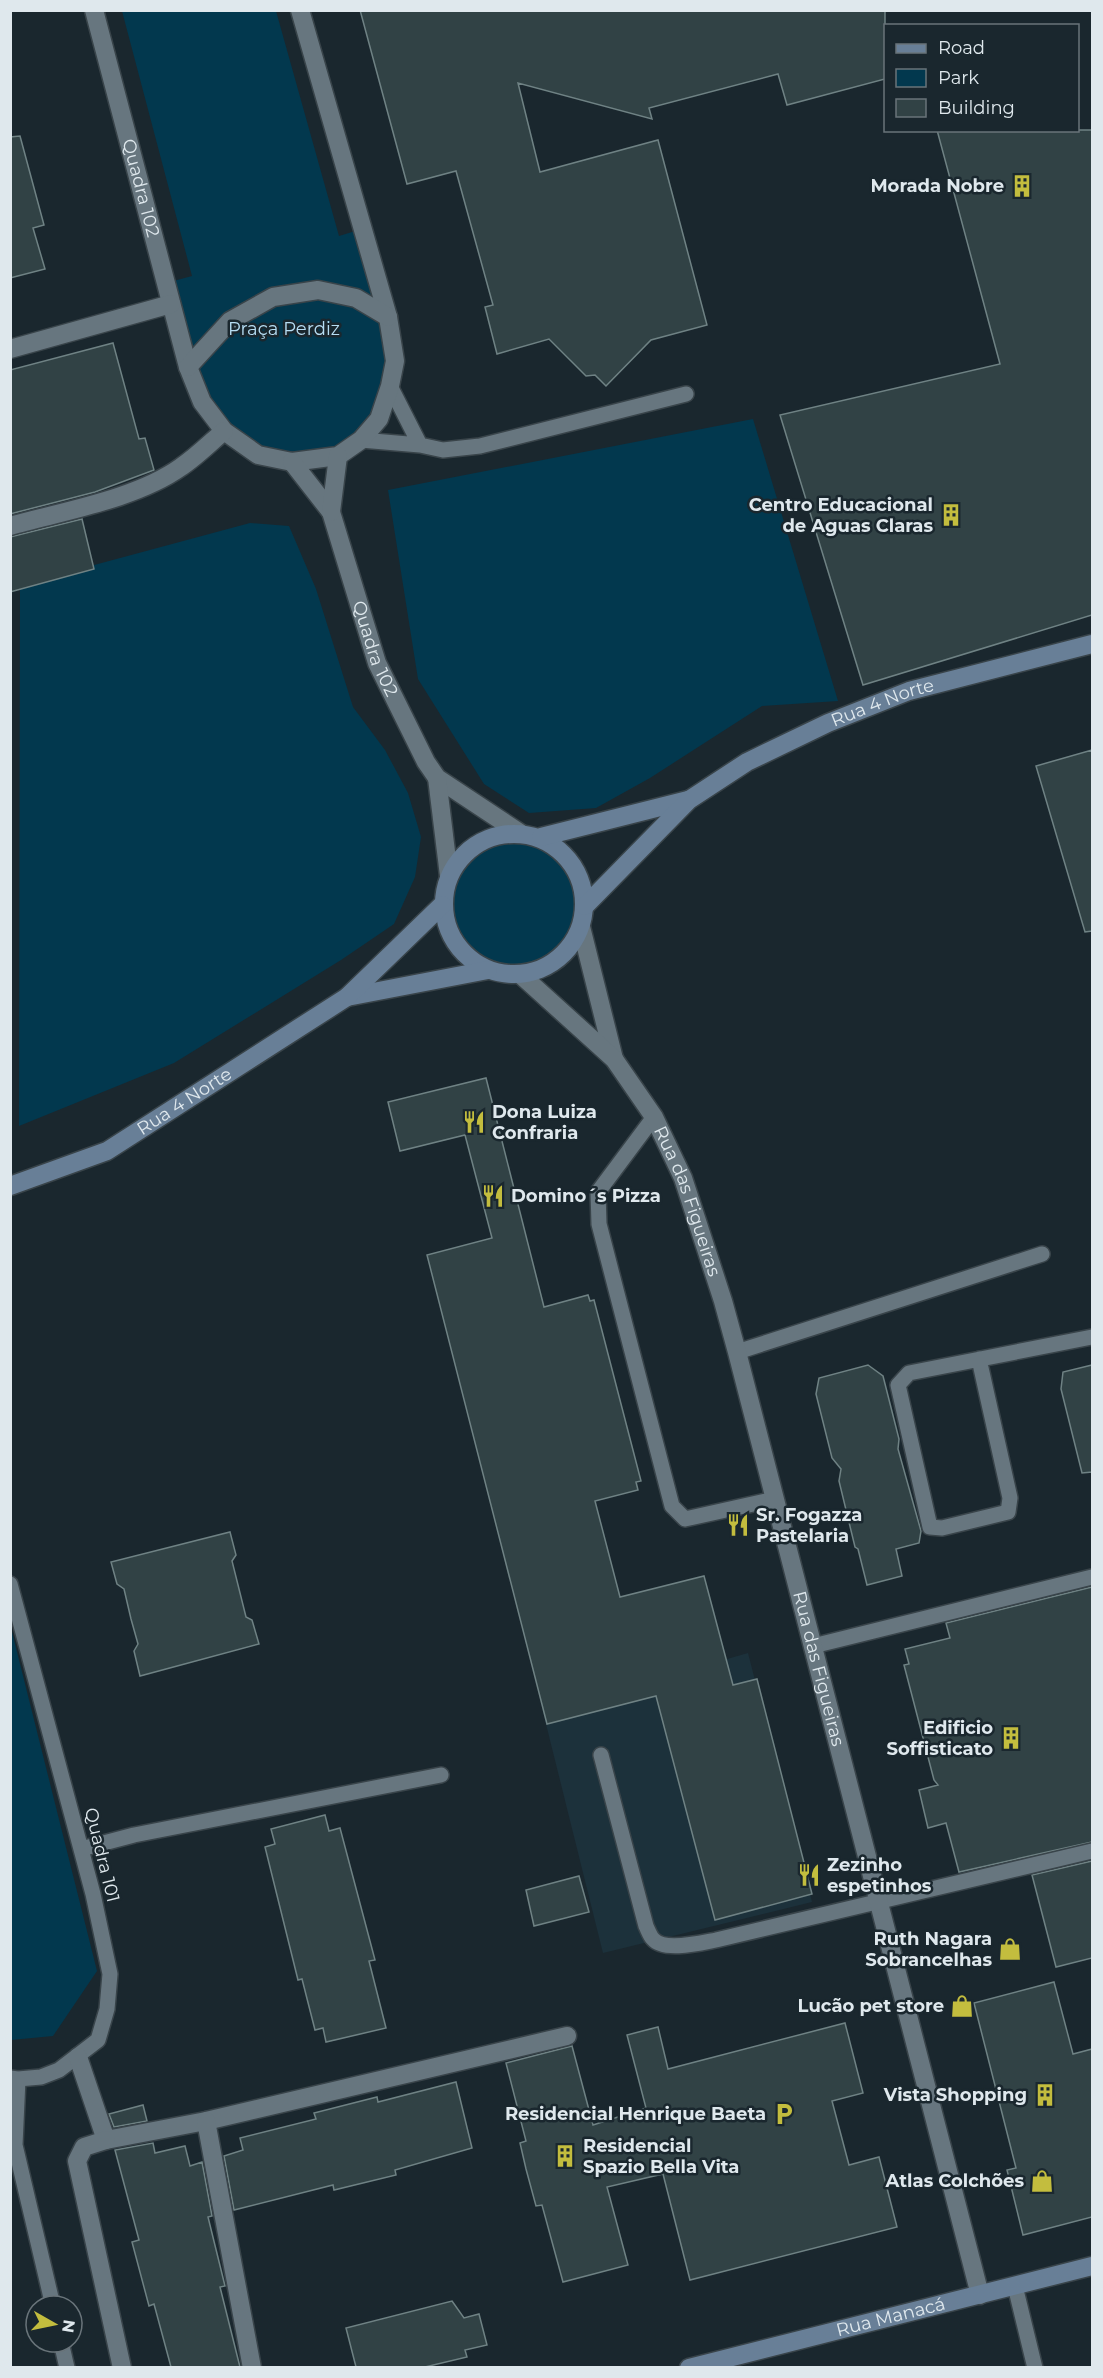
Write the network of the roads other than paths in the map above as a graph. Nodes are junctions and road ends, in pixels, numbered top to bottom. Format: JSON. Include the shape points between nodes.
{"nodes":[{"id":1,"x":94,"y":10,"type":"edge"},
{"id":2,"x":300,"y":10,"type":"edge"},
{"id":3,"x":171,"y":304,"type":"junction"},
{"id":4,"x":388,"y":317,"type":"junction"},
{"id":5,"x":10,"y":349,"type":"edge"},
{"id":6,"x":188,"y":367,"type":"junction"},
{"id":7,"x":390,"y":386,"type":"junction"},
{"id":8,"x":686,"y":394,"type":"dead end"},
{"id":9,"x":224,"y":431,"type":"junction"},
{"id":10,"x":361,"y":440,"type":"junction"},
{"id":11,"x":420,"y":445,"type":"junction"},
{"id":12,"x":338,"y":456,"type":"junction"},
{"id":13,"x":292,"y":462,"type":"junction"},
{"id":14,"x":331,"y":512,"type":"junction"},
{"id":15,"x":10,"y":526,"type":"edge"},
{"id":16,"x":1092,"y":644,"type":"edge"},
{"id":17,"x":437,"y":778,"type":"junction"},
{"id":18,"x":689,"y":800,"type":"junction"},
{"id":19,"x":520,"y":833,"type":"junction"},
{"id":20,"x":541,"y":837,"type":"junction"},
{"id":21,"x":449,"y":876,"type":"junction"},
{"id":22,"x":442,"y":905,"type":"junction"},
{"id":23,"x":585,"y":906,"type":"junction"},
{"id":24,"x":581,"y":927,"type":"junction"},
{"id":25,"x":488,"y":970,"type":"junction"},
{"id":26,"x":520,"y":974,"type":"junction"},
{"id":27,"x":347,"y":997,"type":"junction"},
{"id":28,"x":614,"y":1059,"type":"junction"},
{"id":29,"x":654,"y":1116,"type":"junction"},
{"id":30,"x":10,"y":1186,"type":"edge"},
{"id":31,"x":1042,"y":1254,"type":"dead end"},
{"id":32,"x":1092,"y":1337,"type":"edge"},
{"id":33,"x":737,"y":1352,"type":"junction"},
{"id":34,"x":979,"y":1359,"type":"junction"},
{"id":35,"x":775,"y":1499,"type":"junction"},
{"id":36,"x":1092,"y":1577,"type":"edge"},
{"id":37,"x":10,"y":1584,"type":"edge"},
{"id":38,"x":813,"y":1646,"type":"junction"},
{"id":39,"x":601,"y":1755,"type":"dead end"},
{"id":40,"x":441,"y":1775,"type":"dead end"},
{"id":41,"x":81,"y":1849,"type":"junction"},
{"id":42,"x":1092,"y":1851,"type":"edge"},
{"id":43,"x":879,"y":1900,"type":"junction"},
{"id":44,"x":567,"y":2036,"type":"dead end"},
{"id":45,"x":78,"y":2057,"type":"junction"},
{"id":46,"x":14,"y":2079,"type":"edge"},
{"id":47,"x":206,"y":2121,"type":"junction"},
{"id":48,"x":106,"y":2140,"type":"junction"},
{"id":49,"x":18,"y":2191,"type":"edge"},
{"id":50,"x":1092,"y":2266,"type":"edge"},
{"id":51,"x":1015,"y":2286,"type":"junction"},
{"id":52,"x":49,"y":2294,"type":"edge"},
{"id":53,"x":980,"y":2295,"type":"junction"},
{"id":54,"x":122,"y":2367,"type":"edge"},
{"id":55,"x":252,"y":2367,"type":"edge"},
{"id":56,"x":689,"y":2367,"type":"edge"},
{"id":57,"x":1035,"y":2367,"type":"edge"}],
"edges":[{"from":1,"to":3,"type":"street","name":"Quadra 102"},
{"from":2,"to":4,"type":"street","name":"Quadra 102"},
{"from":3,"to":5,"type":"street"},
{"from":3,"to":6,"type":"street","name":"Quadra 102"},
{"from":4,"to":6,"type":"street","via":[[356,298],[318,290],[273,297],[230,321]]},
{"from":4,"to":7,"type":"street","name":"Quadra 102","via":[[395,361]]},
{"from":6,"to":9,"type":"street","name":"Quadra 102","via":[[202,402]]},
{"from":7,"to":10,"type":"street","name":"Quadra 102","via":[[378,419]]},
{"from":7,"to":11,"type":"lane"},
{"from":8,"to":11,"type":"lane","via":[[480,446],[443,450]]},
{"from":9,"to":13,"type":"street","name":"Quadra 102","via":[[258,455]]},
{"from":9,"to":15,"type":"street","via":[[181,468],[147,485]]},
{"from":10,"to":11,"type":"lane"},
{"from":10,"to":12,"type":"street","name":"Quadra 102"},
{"from":12,"to":13,"type":"street","name":"Quadra 102"},
{"from":12,"to":14,"type":"street","name":"Quadra 102"},
{"from":13,"to":14,"type":"street","name":"Quadra 102"},
{"from":14,"to":17,"type":"street","name":"Quadra 102","via":[[377,663]]},
{"from":16,"to":18,"type":"street","name":"Rua 4 Norte","via":[[899,695],[828,723],[747,762]]},
{"from":17,"to":19,"type":"street","name":"Quadra 102"},
{"from":17,"to":21,"type":"street","name":"Quadra 102"},
{"from":18,"to":20,"type":"street","name":"Rua 4 Norte"},
{"from":18,"to":23,"type":"street","name":"Rua 4 Norte"},
{"from":19,"to":20,"type":"street"},
{"from":19,"to":21,"type":"street","via":[[498,834],[479,843],[461,857]]},
{"from":20,"to":23,"type":"street","via":[[559,848],[573,865],[582,884]]},
{"from":21,"to":22,"type":"street"},
{"from":22,"to":25,"type":"street","via":[[454,940],[469,958]]},
{"from":22,"to":27,"type":"street","name":"Rua 4 Norte"},
{"from":23,"to":24,"type":"street"},
{"from":24,"to":26,"type":"street","via":[[571,947],[555,962]]},
{"from":24,"to":28,"type":"street","name":"Rua das Figueiras"},
{"from":25,"to":26,"type":"street"},
{"from":25,"to":27,"type":"street","name":"Rua 4 Norte"},
{"from":26,"to":28,"type":"street","name":"Rua das Figueiras"},
{"from":27,"to":30,"type":"street","name":"Rua 4 Norte","via":[[106,1151]]},
{"from":28,"to":29,"type":"street","name":"Rua das Figueiras"},
{"from":29,"to":33,"type":"street","name":"Rua das Figueiras","via":[[683,1178]]},
{"from":29,"to":35,"type":"lane","via":[[598,1192],[599,1224],[672,1506],[685,1519]]},
{"from":31,"to":33,"type":"lane"},
{"from":32,"to":34,"type":"lane"},
{"from":33,"to":35,"type":"street","name":"Rua das Figueiras"},
{"from":34,"to":34,"type":"lane","via":[[909,1373],[898,1385],[930,1527],[942,1528],[1008,1512],[1011,1498]]},
{"from":35,"to":38,"type":"street","name":"Rua das Figueiras"},
{"from":36,"to":38,"type":"lane"},
{"from":37,"to":41,"type":"lane","name":"Quadra 101"},
{"from":38,"to":43,"type":"street","name":"Rua das Figueiras"},
{"from":39,"to":43,"type":"lane","via":[[646,1926],[653,1940],[662,1945],[716,1940]]},
{"from":40,"to":41,"type":"lane","via":[[134,1835]]},
{"from":41,"to":45,"type":"lane","name":"Quadra 101","via":[[110,1974],[107,2009],[98,2040]]},
{"from":42,"to":43,"type":"lane"},
{"from":43,"to":53,"type":"street","name":"Rua das Figueiras"},
{"from":44,"to":47,"type":"street"},
{"from":45,"to":46,"type":"lane","name":"Quadra 101","via":[[41,2077]]},
{"from":45,"to":48,"type":"street"},
{"from":46,"to":49,"type":"lane"},
{"from":47,"to":48,"type":"street"},
{"from":47,"to":55,"type":"street"},
{"from":48,"to":54,"type":"street","via":[[84,2147],[77,2161]]},
{"from":49,"to":52,"type":"lane"},
{"from":50,"to":51,"type":"street","name":"Rua Manacá"},
{"from":51,"to":53,"type":"street","name":"Rua Manacá"},
{"from":51,"to":57,"type":"lane"},
{"from":53,"to":56,"type":"street","name":"Rua Manacá"}]}
